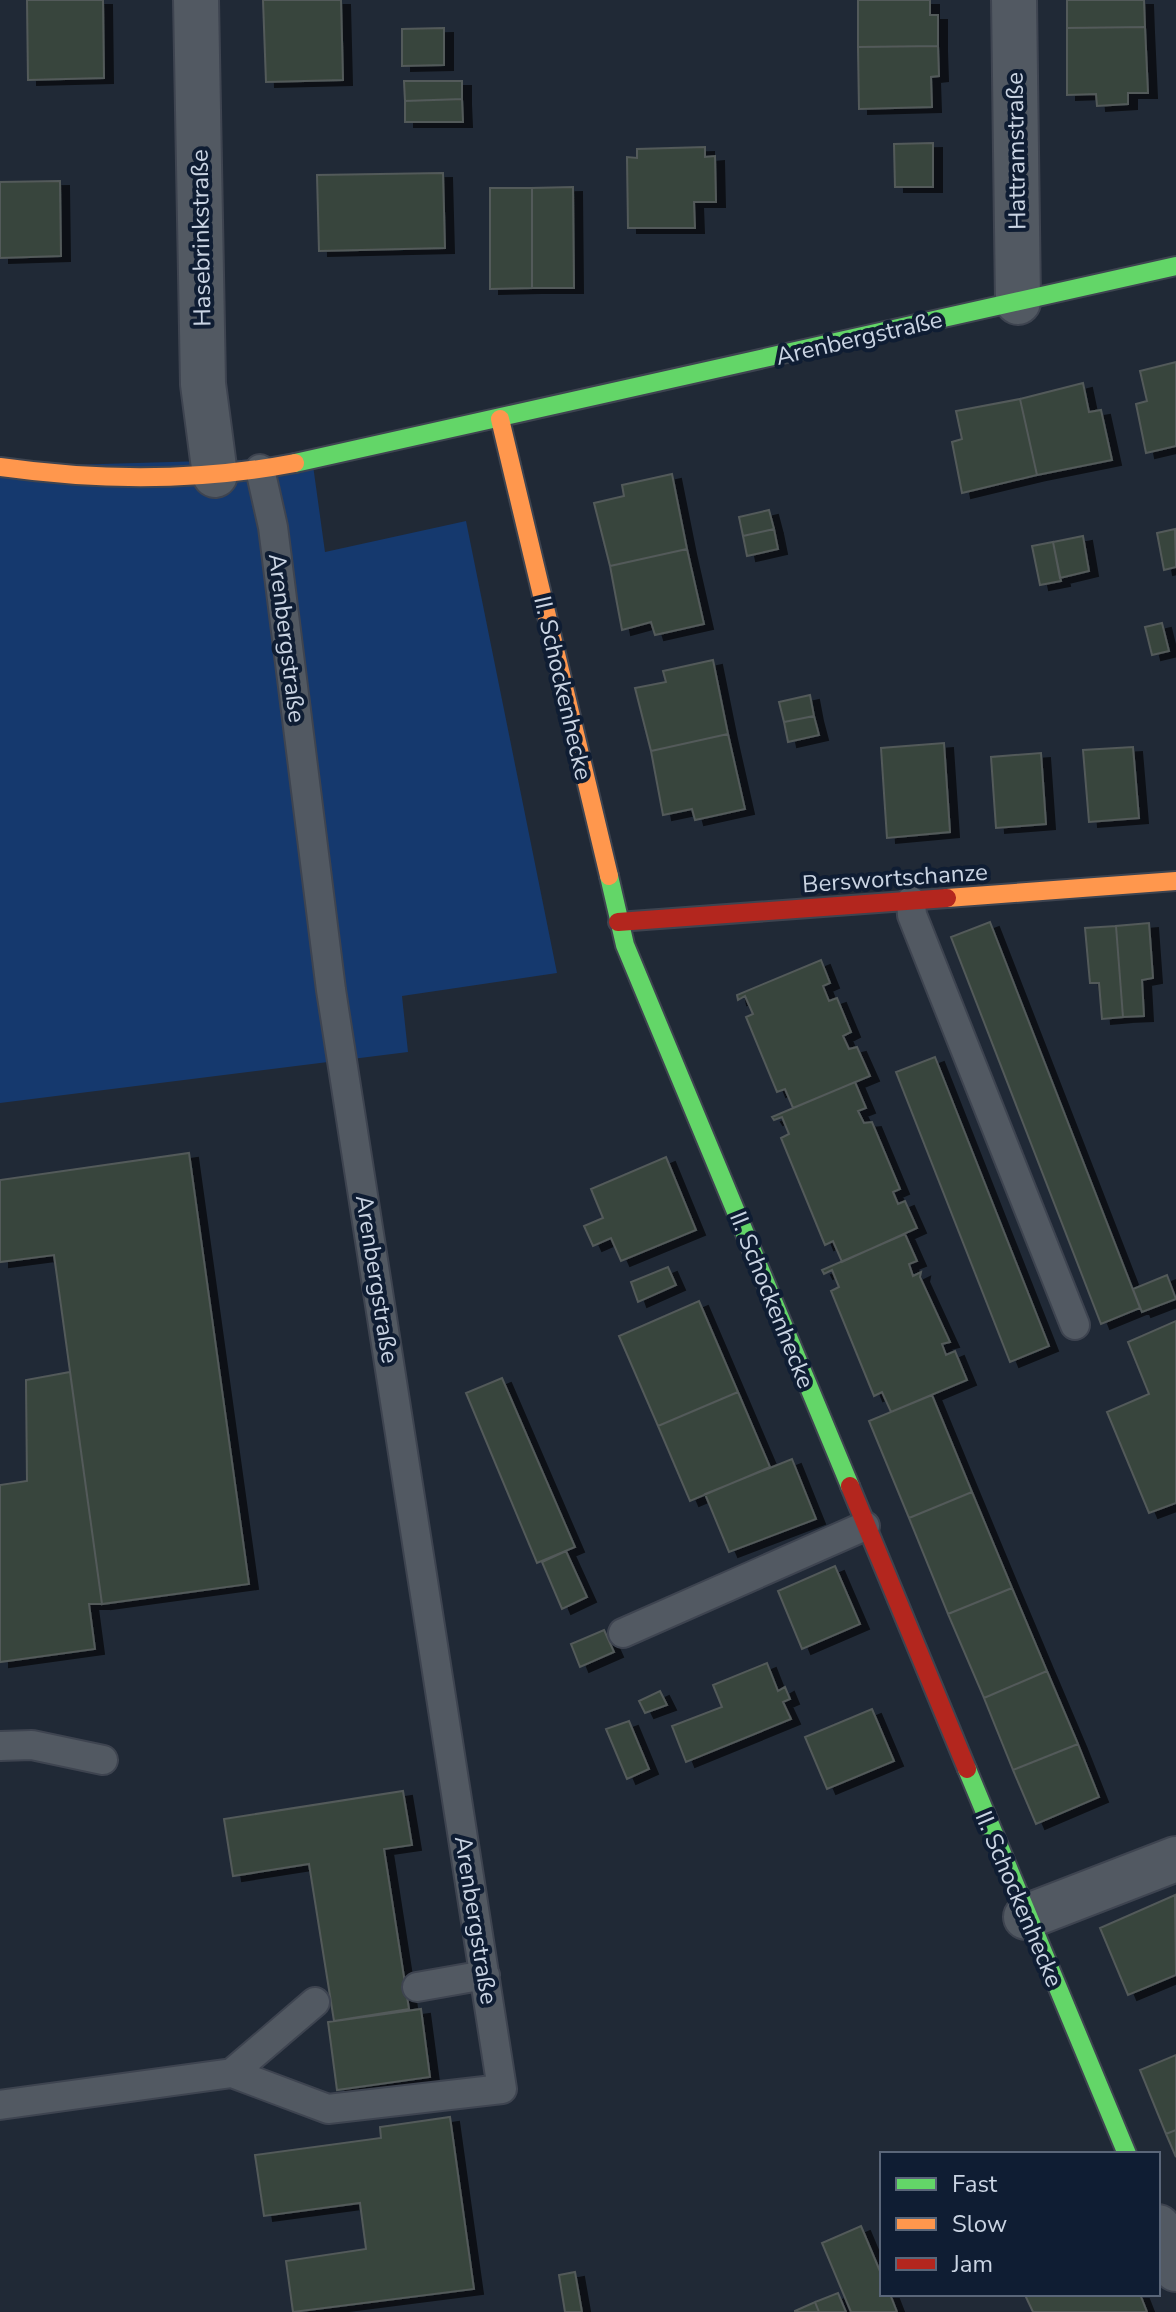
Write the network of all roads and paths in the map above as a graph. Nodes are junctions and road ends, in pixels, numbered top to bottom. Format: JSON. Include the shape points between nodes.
{"nodes":[{"id":1,"x":196,"y":0,"type":"edge"},
{"id":2,"x":1014,"y":0,"type":"edge"},
{"id":3,"x":1176,"y":266,"type":"edge"},
{"id":4,"x":1018,"y":302,"type":"junction"},
{"id":5,"x":500,"y":419,"type":"junction"},
{"id":6,"x":0,"y":467,"type":"edge"},
{"id":7,"x":260,"y":469,"type":"junction"},
{"id":8,"x":215,"y":475,"type":"junction"},
{"id":9,"x":1176,"y":881,"type":"edge"},
{"id":10,"x":911,"y":901,"type":"junction"},
{"id":11,"x":618,"y":922,"type":"junction"},
{"id":12,"x":1075,"y":1325,"type":"dead end"},
{"id":13,"x":865,"y":1526,"type":"junction"},
{"id":14,"x":623,"y":1633,"type":"dead end"},
{"id":15,"x":0,"y":1746,"type":"edge"},
{"id":16,"x":103,"y":1760,"type":"dead end"},
{"id":17,"x":1176,"y":1859,"type":"edge"},
{"id":18,"x":1026,"y":1917,"type":"junction"},
{"id":19,"x":485,"y":1975,"type":"junction"},
{"id":20,"x":417,"y":1987,"type":"dead end"},
{"id":21,"x":315,"y":2002,"type":"dead end"},
{"id":22,"x":232,"y":2073,"type":"junction"},
{"id":23,"x":0,"y":2105,"type":"edge"},
{"id":24,"x":1126,"y":2152,"type":"edge"},
{"id":25,"x":1160,"y":2232,"type":"edge"},
{"id":26,"x":1176,"y":2269,"type":"edge"}],
"edges":[{"from":1,"to":8,"type":"street","name":"Hasebrinkstraße","via":[[203,384]]},
{"from":2,"to":4,"type":"street","name":"Hattramstraße"},
{"from":3,"to":4,"type":"street","name":"Arenbergstraße"},
{"from":4,"to":5,"type":"street","name":"Arenbergstraße"},
{"from":5,"to":7,"type":"street","name":"Arenbergstraße"},
{"from":5,"to":11,"type":"street","name":"II. Schockenhecke"},
{"from":6,"to":8,"type":"street","name":"Arenbergstraße","via":[[100,480]]},
{"from":7,"to":8,"type":"street","name":"Arenbergstraße"},
{"from":7,"to":19,"type":"lane","name":"Arenbergstraße","via":[[273,527],[331,990]]},
{"from":9,"to":10,"type":"street","name":"Berswortschanze"},
{"from":10,"to":11,"type":"street","name":"Berswortschanze"},
{"from":10,"to":12,"type":"lane","via":[[912,915]]},
{"from":11,"to":13,"type":"street","name":"II. Schockenhecke"},
{"from":13,"to":14,"type":"lane"},
{"from":13,"to":18,"type":"street","name":"II. Schockenhecke"},
{"from":15,"to":16,"type":"lane","via":[[32,1745]]},
{"from":17,"to":18,"type":"street"},
{"from":18,"to":24,"type":"street","name":"II. Schockenhecke"},
{"from":19,"to":20,"type":"lane"},
{"from":19,"to":22,"type":"lane","name":"Arenbergstraße","via":[[502,2089],[328,2109]]},
{"from":21,"to":22,"type":"lane"},
{"from":22,"to":23,"type":"lane"},
{"from":25,"to":26,"type":"street"}]}
